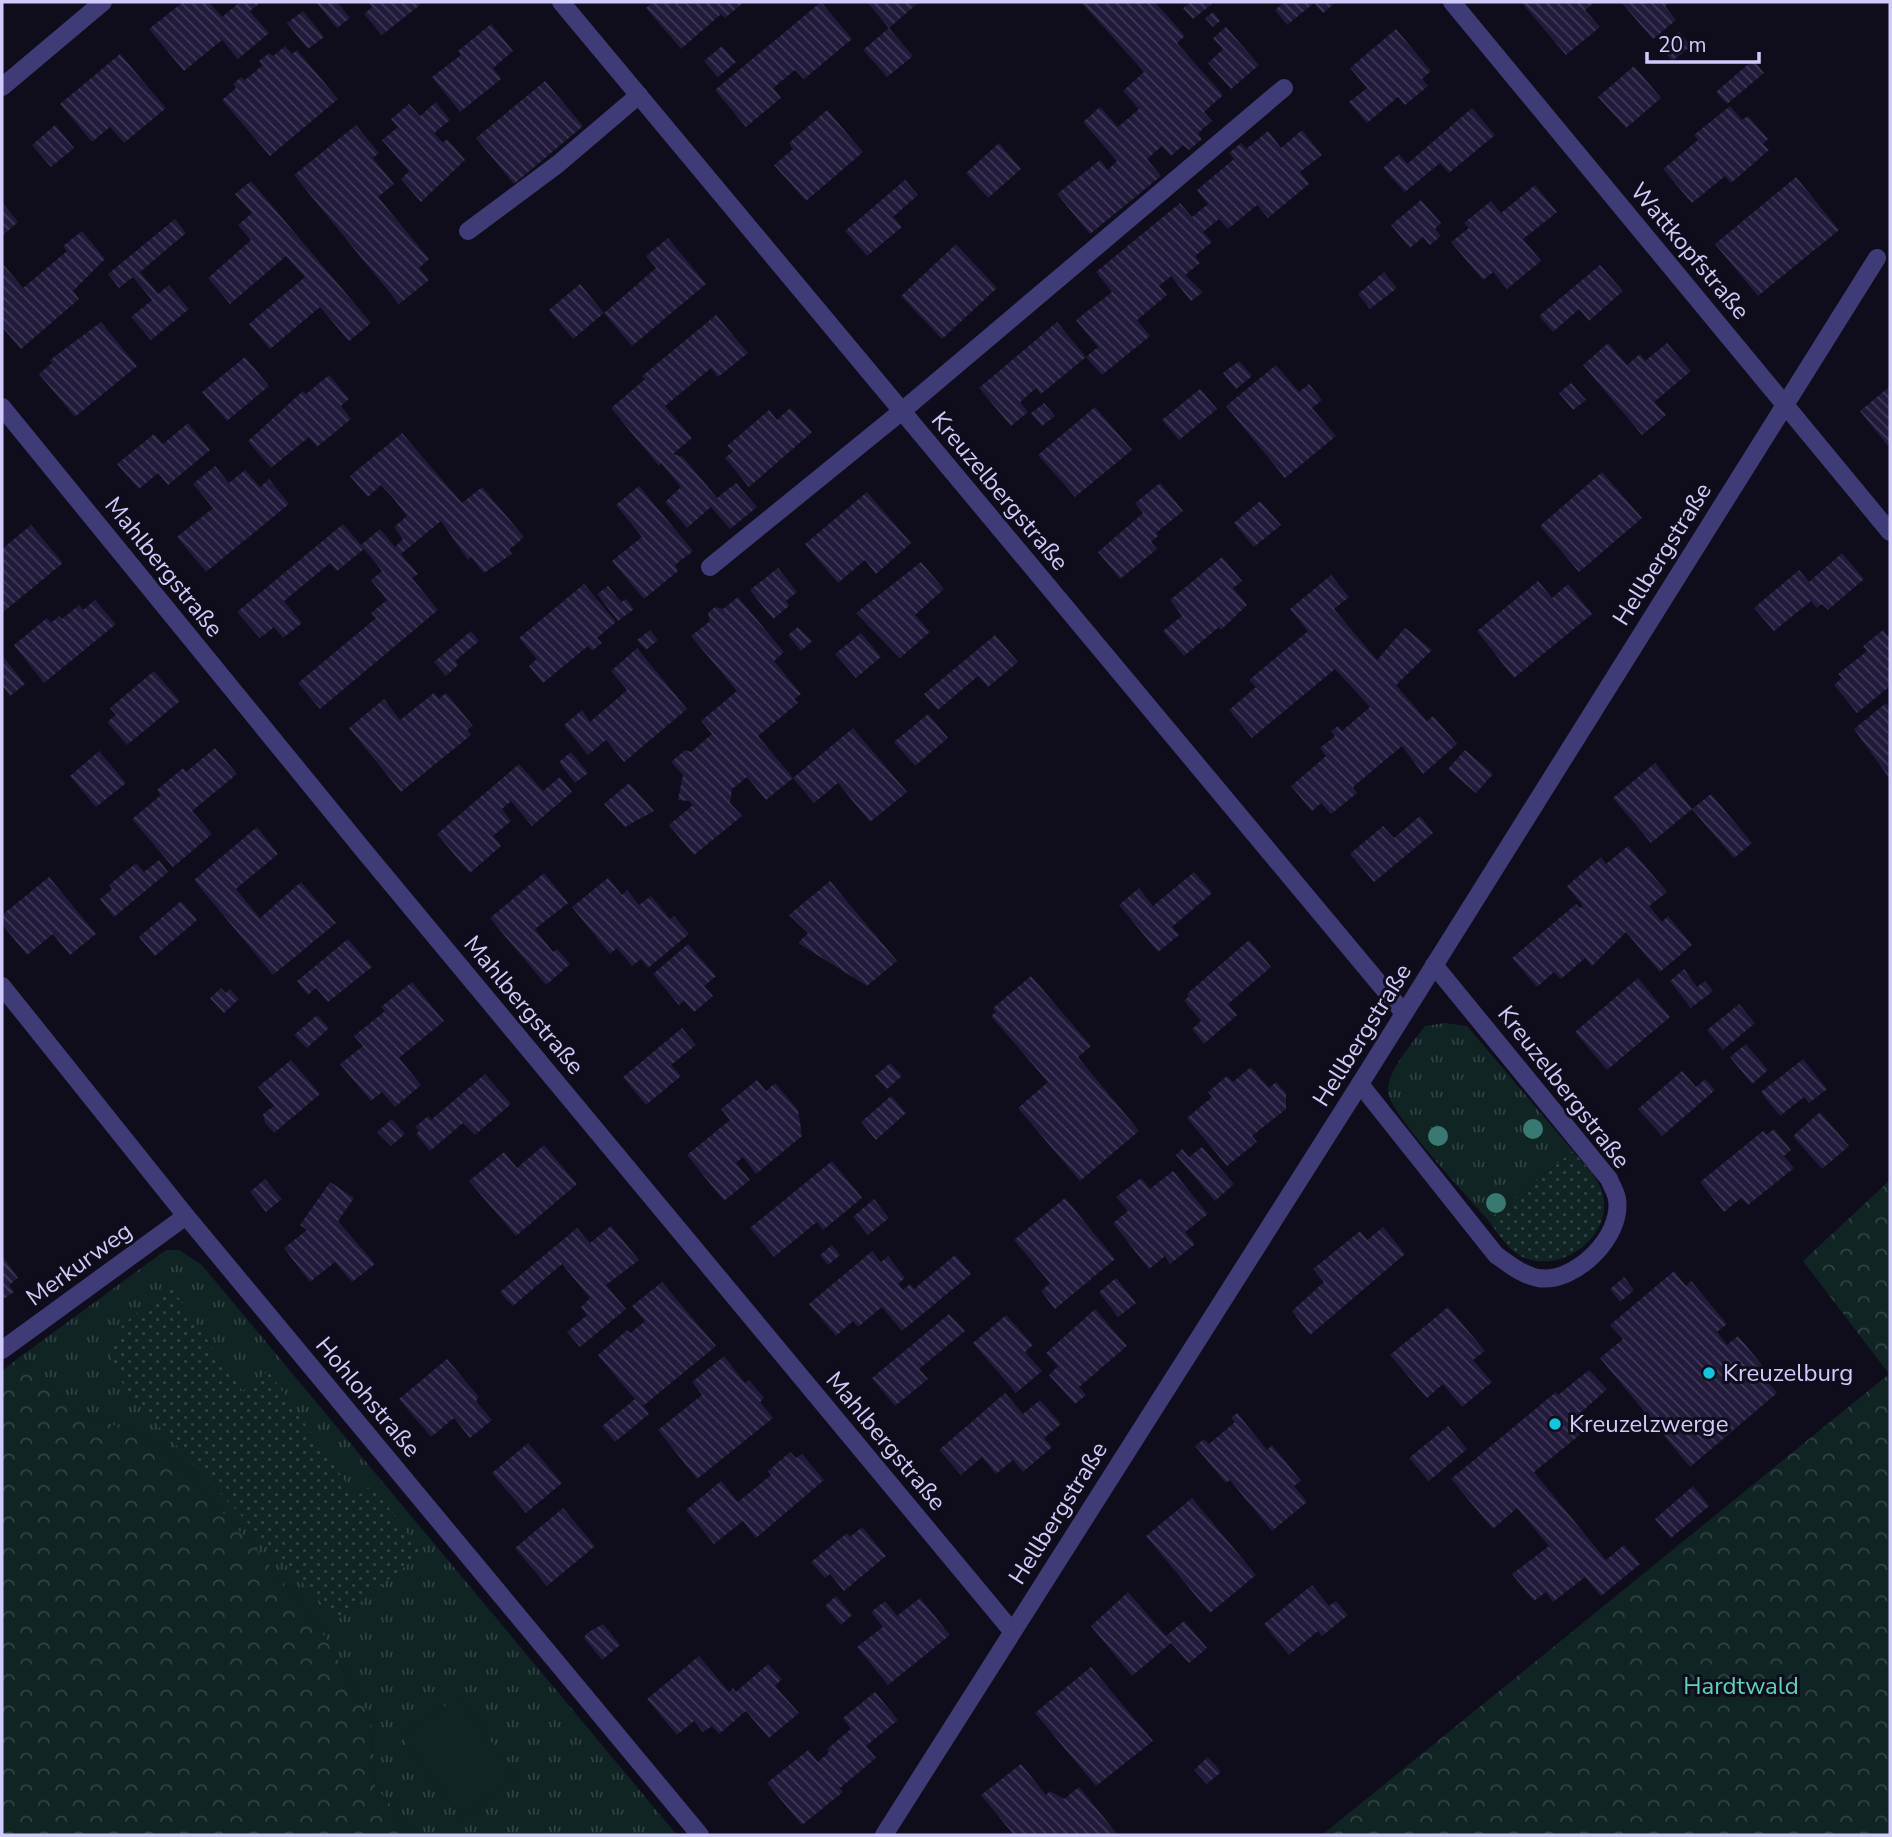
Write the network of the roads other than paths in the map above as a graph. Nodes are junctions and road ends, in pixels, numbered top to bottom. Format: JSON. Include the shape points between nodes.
{"nodes":[{"id":1,"x":103,"y":2,"type":"edge"},
{"id":2,"x":561,"y":2,"type":"edge"},
{"id":3,"x":1452,"y":2,"type":"edge"},
{"id":4,"x":2,"y":87,"type":"edge"},
{"id":5,"x":1284,"y":88,"type":"dead end"},
{"id":6,"x":639,"y":95,"type":"junction"},
{"id":7,"x":468,"y":231,"type":"dead end"},
{"id":8,"x":1877,"y":258,"type":"dead end"},
{"id":9,"x":1785,"y":404,"type":"junction"},
{"id":10,"x":2,"y":407,"type":"edge"},
{"id":11,"x":902,"y":411,"type":"junction"},
{"id":12,"x":1890,"y":532,"type":"edge"},
{"id":13,"x":710,"y":567,"type":"dead end"},
{"id":14,"x":1434,"y":965,"type":"junction"},
{"id":15,"x":2,"y":986,"type":"edge"},
{"id":16,"x":1403,"y":1012,"type":"junction"},
{"id":17,"x":1360,"y":1084,"type":"junction"},
{"id":18,"x":186,"y":1216,"type":"junction"},
{"id":19,"x":2,"y":1350,"type":"edge"},
{"id":20,"x":1012,"y":1631,"type":"junction"},
{"id":21,"x":699,"y":1835,"type":"edge"},
{"id":22,"x":884,"y":1835,"type":"edge"}],
"edges":[{"from":1,"to":4,"type":"street"},
{"from":2,"to":6,"type":"street","name":"Kreuzelbergstraße"},
{"from":3,"to":9,"type":"street","name":"Wattkopfstraße"},
{"from":5,"to":11,"type":"street"},
{"from":6,"to":7,"type":"street","via":[[558,164]]},
{"from":6,"to":11,"type":"street","name":"Kreuzelbergstraße"},
{"from":8,"to":9,"type":"street","name":"Hellbergstraße"},
{"from":9,"to":12,"type":"street","name":"Wattkopfstraße"},
{"from":9,"to":14,"type":"street","name":"Hellbergstraße"},
{"from":10,"to":20,"type":"street","name":"Mahlbergstraße","via":[[356,842]]},
{"from":11,"to":13,"type":"street"},
{"from":11,"to":16,"type":"street","name":"Kreuzelbergstraße"},
{"from":14,"to":16,"type":"street","name":"Hellbergstraße"},
{"from":14,"to":17,"type":"street","name":"Kreuzelbergstraße","via":[[1609,1178],[1618,1199],[1604,1242],[1588,1261],[1562,1276],[1539,1278],[1516,1270],[1496,1255]]},
{"from":15,"to":18,"type":"street","name":"Hohlohstraße"},
{"from":16,"to":17,"type":"street","name":"Hellbergstraße"},
{"from":17,"to":20,"type":"street","name":"Hellbergstraße"},
{"from":18,"to":19,"type":"street","name":"Merkurweg"},
{"from":18,"to":21,"type":"street","name":"Hohlohstraße"},
{"from":20,"to":22,"type":"street","name":"Hellbergstraße"}]}
